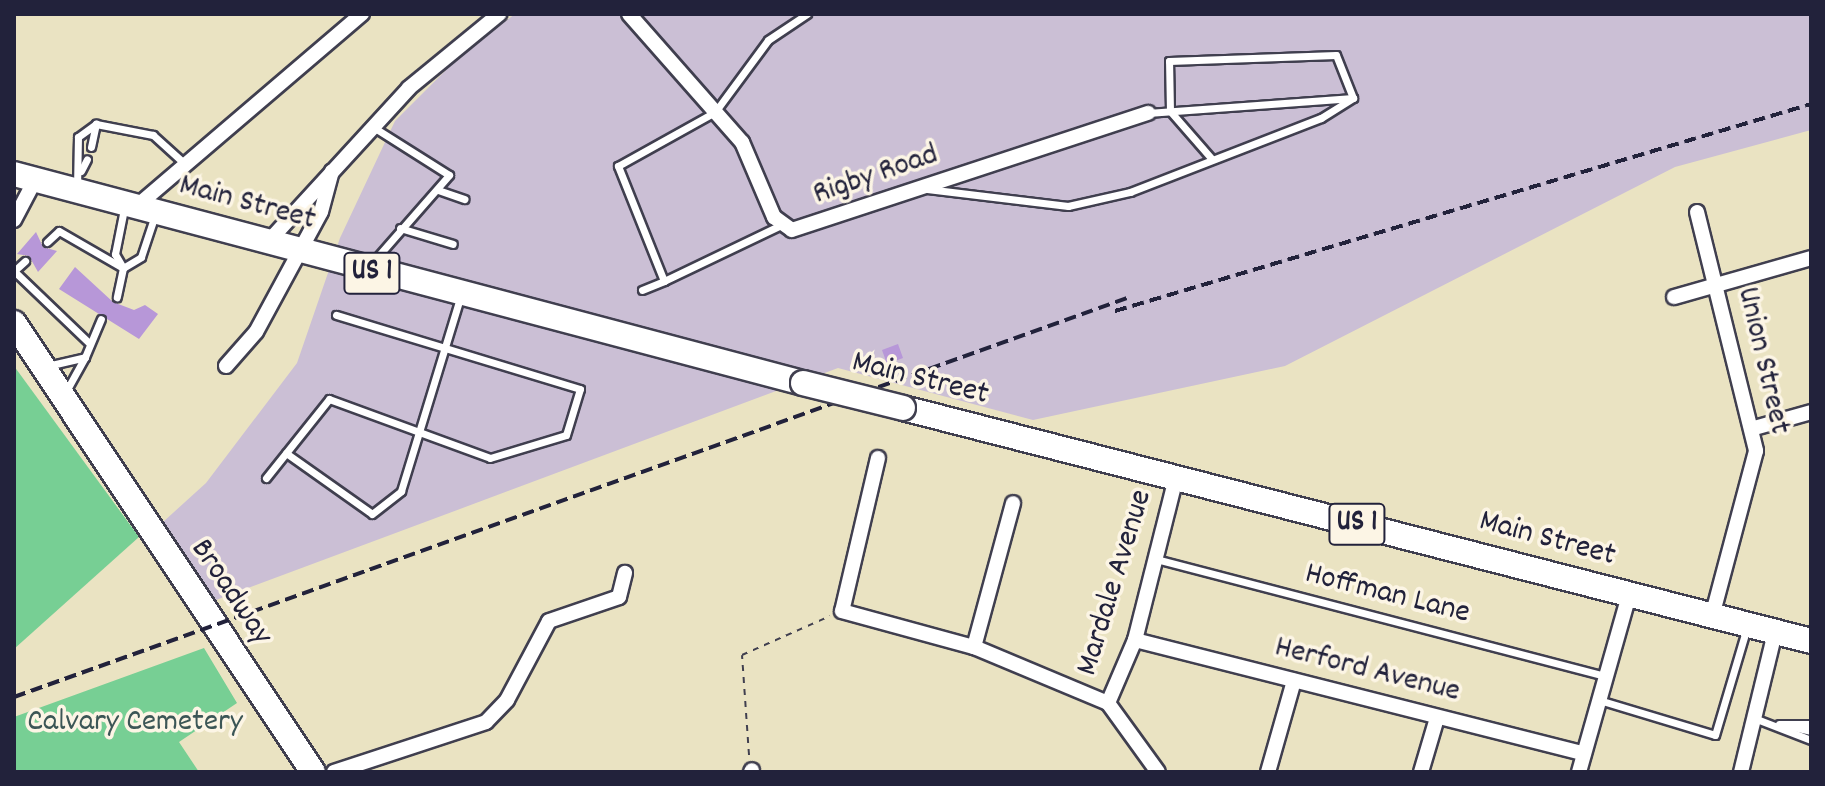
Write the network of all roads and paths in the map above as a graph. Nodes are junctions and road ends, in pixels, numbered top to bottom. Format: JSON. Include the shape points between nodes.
{"nodes":[{"id":1,"x":362,"y":14,"type":"edge"},
{"id":2,"x":499,"y":14,"type":"edge"},
{"id":3,"x":629,"y":14,"type":"edge"},
{"id":4,"x":807,"y":14,"type":"edge"},
{"id":5,"x":1353,"y":98,"type":"junction"},
{"id":6,"x":1170,"y":111,"type":"junction"},
{"id":7,"x":715,"y":112,"type":"junction"},
{"id":8,"x":1148,"y":113,"type":"joint"},
{"id":9,"x":96,"y":124,"type":"junction"},
{"id":10,"x":372,"y":127,"type":"junction"},
{"id":11,"x":91,"y":147,"type":"dead end"},
{"id":12,"x":1211,"y":158,"type":"junction"},
{"id":13,"x":87,"y":159,"type":"dead end"},
{"id":14,"x":185,"y":164,"type":"junction"},
{"id":15,"x":333,"y":171,"type":"junction"},
{"id":16,"x":25,"y":177,"type":"edge"},
{"id":17,"x":79,"y":181,"type":"junction"},
{"id":18,"x":925,"y":188,"type":"junction"},
{"id":19,"x":438,"y":190,"type":"junction"},
{"id":20,"x":464,"y":199,"type":"dead end"},
{"id":21,"x":139,"y":207,"type":"junction"},
{"id":22,"x":1697,"y":212,"type":"dead end"},
{"id":23,"x":14,"y":220,"type":"edge"},
{"id":24,"x":781,"y":225,"type":"junction"},
{"id":25,"x":400,"y":228,"type":"junction"},
{"id":26,"x":47,"y":242,"type":"dead end"},
{"id":27,"x":268,"y":242,"type":"junction"},
{"id":28,"x":453,"y":244,"type":"dead end"},
{"id":29,"x":297,"y":250,"type":"junction"},
{"id":30,"x":1811,"y":258,"type":"edge"},
{"id":31,"x":25,"y":261,"type":"dead end"},
{"id":32,"x":123,"y":268,"type":"junction"},
{"id":33,"x":14,"y":271,"type":"edge"},
{"id":34,"x":366,"y":271,"type":"junction"},
{"id":35,"x":664,"y":281,"type":"junction"},
{"id":36,"x":1717,"y":286,"type":"junction"},
{"id":37,"x":642,"y":290,"type":"dead end"},
{"id":38,"x":461,"y":295,"type":"junction"},
{"id":39,"x":117,"y":297,"type":"dead end"},
{"id":40,"x":1674,"y":297,"type":"dead end"},
{"id":41,"x":336,"y":315,"type":"dead end"},
{"id":42,"x":101,"y":319,"type":"dead end"},
{"id":43,"x":14,"y":323,"type":"edge"},
{"id":44,"x":14,"y":340,"type":"edge"},
{"id":45,"x":88,"y":342,"type":"junction"},
{"id":46,"x":448,"y":347,"type":"junction"},
{"id":47,"x":85,"y":357,"type":"junction"},
{"id":48,"x":46,"y":366,"type":"junction"},
{"id":49,"x":226,"y":366,"type":"dead end"},
{"id":50,"x":64,"y":393,"type":"junction"},
{"id":51,"x":1811,"y":412,"type":"edge"},
{"id":52,"x":1754,"y":428,"type":"junction"},
{"id":53,"x":422,"y":440,"type":"junction"},
{"id":54,"x":96,"y":448,"type":"junction"},
{"id":55,"x":286,"y":453,"type":"junction"},
{"id":56,"x":878,"y":458,"type":"dead end"},
{"id":57,"x":266,"y":478,"type":"dead end"},
{"id":58,"x":1176,"y":478,"type":"junction"},
{"id":59,"x":1013,"y":503,"type":"dead end"},
{"id":60,"x":1156,"y":559,"type":"junction"},
{"id":61,"x":625,"y":573,"type":"dead end"},
{"id":62,"x":1629,"y":595,"type":"junction"},
{"id":63,"x":842,"y":611,"type":"junction"},
{"id":64,"x":1712,"y":616,"type":"junction"},
{"id":65,"x":1748,"y":624,"type":"junction"},
{"id":66,"x":1775,"y":632,"type":"junction"},
{"id":67,"x":1135,"y":640,"type":"junction"},
{"id":68,"x":1811,"y":641,"type":"edge"},
{"id":69,"x":974,"y":647,"type":"junction"},
{"id":70,"x":1606,"y":676,"type":"junction"},
{"id":71,"x":1294,"y":681,"type":"junction"},
{"id":72,"x":1599,"y":700,"type":"junction"},
{"id":73,"x":1108,"y":703,"type":"junction"},
{"id":74,"x":1437,"y":718,"type":"junction"},
{"id":75,"x":1754,"y":718,"type":"junction"},
{"id":76,"x":1779,"y":724,"type":"junction"},
{"id":77,"x":1811,"y":724,"type":"edge"},
{"id":78,"x":1811,"y":731,"type":"edge"},
{"id":79,"x":1811,"y":740,"type":"edge"},
{"id":80,"x":1584,"y":754,"type":"junction"},
{"id":81,"x":752,"y":771,"type":"edge"},
{"id":82,"x":313,"y":772,"type":"edge"},
{"id":83,"x":334,"y":772,"type":"edge"},
{"id":84,"x":1158,"y":772,"type":"edge"},
{"id":85,"x":1268,"y":772,"type":"edge"},
{"id":86,"x":1421,"y":772,"type":"edge"},
{"id":87,"x":1579,"y":772,"type":"edge"},
{"id":88,"x":1741,"y":772,"type":"edge"}],
"edges":[{"from":1,"to":14,"type":"street"},
{"from":2,"to":10,"type":"street"},
{"from":3,"to":7,"type":"street","name":"Rigby Road"},
{"from":4,"to":7,"type":"lane","via":[[768,40]]},
{"from":5,"to":6,"type":"lane"},
{"from":5,"to":6,"type":"lane","via":[[1336,55],[1169,61]]},
{"from":5,"to":12,"type":"lane","via":[[1321,118]]},
{"from":6,"to":8,"type":"lane"},
{"from":6,"to":12,"type":"lane"},
{"from":7,"to":24,"type":"street","name":"Rigby Road","via":[[755,163]]},
{"from":7,"to":35,"type":"lane","via":[[618,166]]},
{"from":8,"to":18,"type":"street","name":"Rigby Road"},
{"from":9,"to":11,"type":"lane"},
{"from":9,"to":14,"type":"lane","via":[[153,135]]},
{"from":9,"to":17,"type":"lane","via":[[78,137],[73,159]]},
{"from":10,"to":15,"type":"street"},
{"from":10,"to":19,"type":"lane","via":[[449,175]]},
{"from":12,"to":18,"type":"lane","via":[[1130,192],[1068,206]]},
{"from":13,"to":17,"type":"lane"},
{"from":14,"to":21,"type":"street"},
{"from":15,"to":27,"type":"street"},
{"from":15,"to":29,"type":"street","via":[[321,212]]},
{"from":16,"to":17,"type":"main road","name":"Main Street","number":"US 1"},
{"from":16,"to":23,"type":"street"},
{"from":17,"to":21,"type":"main road","name":"Main Street","number":"US 1"},
{"from":18,"to":24,"type":"street","name":"Rigby Road","via":[[806,229]]},
{"from":19,"to":20,"type":"lane"},
{"from":19,"to":25,"type":"lane"},
{"from":21,"to":27,"type":"main road","name":"Main Street","number":"US 1"},
{"from":21,"to":32,"type":"lane","via":[[115,254]]},
{"from":21,"to":32,"type":"lane","via":[[141,257]]},
{"from":22,"to":36,"type":"street","name":"Union Street"},
{"from":24,"to":35,"type":"lane"},
{"from":25,"to":28,"type":"lane"},
{"from":25,"to":34,"type":"lane"},
{"from":26,"to":32,"type":"lane","via":[[59,231]]},
{"from":27,"to":29,"type":"main road","name":"Main Street","number":"US 1"},
{"from":29,"to":34,"type":"main road","name":"Main Street","number":"US 1"},
{"from":29,"to":49,"type":"street","via":[[256,332]]},
{"from":30,"to":36,"type":"street"},
{"from":31,"to":33,"type":"lane"},
{"from":32,"to":39,"type":"lane"},
{"from":33,"to":45,"type":"lane"},
{"from":34,"to":38,"type":"main road","name":"Main Street","number":"US 1"},
{"from":35,"to":37,"type":"lane"},
{"from":36,"to":40,"type":"street"},
{"from":36,"to":52,"type":"street","name":"Union Street"},
{"from":38,"to":46,"type":"lane"},
{"from":38,"to":58,"type":"main road","name":"Main Street","number":"US 1","bridge":true},
{"from":41,"to":46,"type":"lane"},
{"from":42,"to":45,"type":"lane"},
{"from":43,"to":48,"type":"main road","name":"Broadway"},
{"from":44,"to":54,"type":"main road","name":"Broadway"},
{"from":45,"to":47,"type":"lane"},
{"from":46,"to":53,"type":"lane"},
{"from":46,"to":53,"type":"lane","via":[[580,389],[566,435],[490,458]]},
{"from":47,"to":48,"type":"lane"},
{"from":47,"to":50,"type":"lane"},
{"from":48,"to":50,"type":"main road","name":"Broadway"},
{"from":50,"to":54,"type":"main road","name":"Broadway"},
{"from":51,"to":52,"type":"street"},
{"from":52,"to":64,"type":"street","name":"Union Street","via":[[1756,451]]},
{"from":53,"to":55,"type":"lane","via":[[329,399]]},
{"from":53,"to":55,"type":"lane","via":[[401,491],[372,514]]},
{"from":54,"to":82,"type":"main road","name":"Broadway"},
{"from":55,"to":57,"type":"lane"},
{"from":56,"to":63,"type":"street"},
{"from":58,"to":60,"type":"street","name":"Mardale Avenue"},
{"from":58,"to":62,"type":"main road","name":"Main Street","number":"US 1"},
{"from":59,"to":69,"type":"street"},
{"from":60,"to":67,"type":"street","name":"Mardale Avenue"},
{"from":60,"to":70,"type":"lane","name":"Hoffman Lane"},
{"from":61,"to":83,"type":"street","via":[[619,597],[549,621],[507,700],[486,722]]},
{"from":62,"to":64,"type":"main road","name":"Main Street","number":"US 1"},
{"from":62,"to":70,"type":"street"},
{"from":63,"to":69,"type":"street"},
{"from":63,"to":81,"type":"path","via":[[742,655]]},
{"from":64,"to":65,"type":"main road","name":"Main Street","number":"US 1"},
{"from":65,"to":66,"type":"main road","name":"Main Street","number":"US 1"},
{"from":65,"to":72,"type":"lane","via":[[1715,735]]},
{"from":66,"to":68,"type":"main road","name":"Main Street","number":"US 1"},
{"from":66,"to":75,"type":"street"},
{"from":67,"to":71,"type":"street","name":"Herford Avenue"},
{"from":67,"to":73,"type":"street","name":"Mardale Avenue"},
{"from":69,"to":73,"type":"street"},
{"from":70,"to":72,"type":"street"},
{"from":71,"to":74,"type":"street","name":"Herford Avenue"},
{"from":71,"to":85,"type":"street"},
{"from":72,"to":80,"type":"street"},
{"from":73,"to":84,"type":"street"},
{"from":74,"to":80,"type":"street","name":"Herford Avenue"},
{"from":74,"to":86,"type":"street"},
{"from":75,"to":76,"type":"lane"},
{"from":75,"to":88,"type":"street"},
{"from":76,"to":77,"type":"lane"},
{"from":76,"to":78,"type":"lane"},
{"from":76,"to":79,"type":"lane","via":[[1784,733]]},
{"from":80,"to":87,"type":"street"}]}
